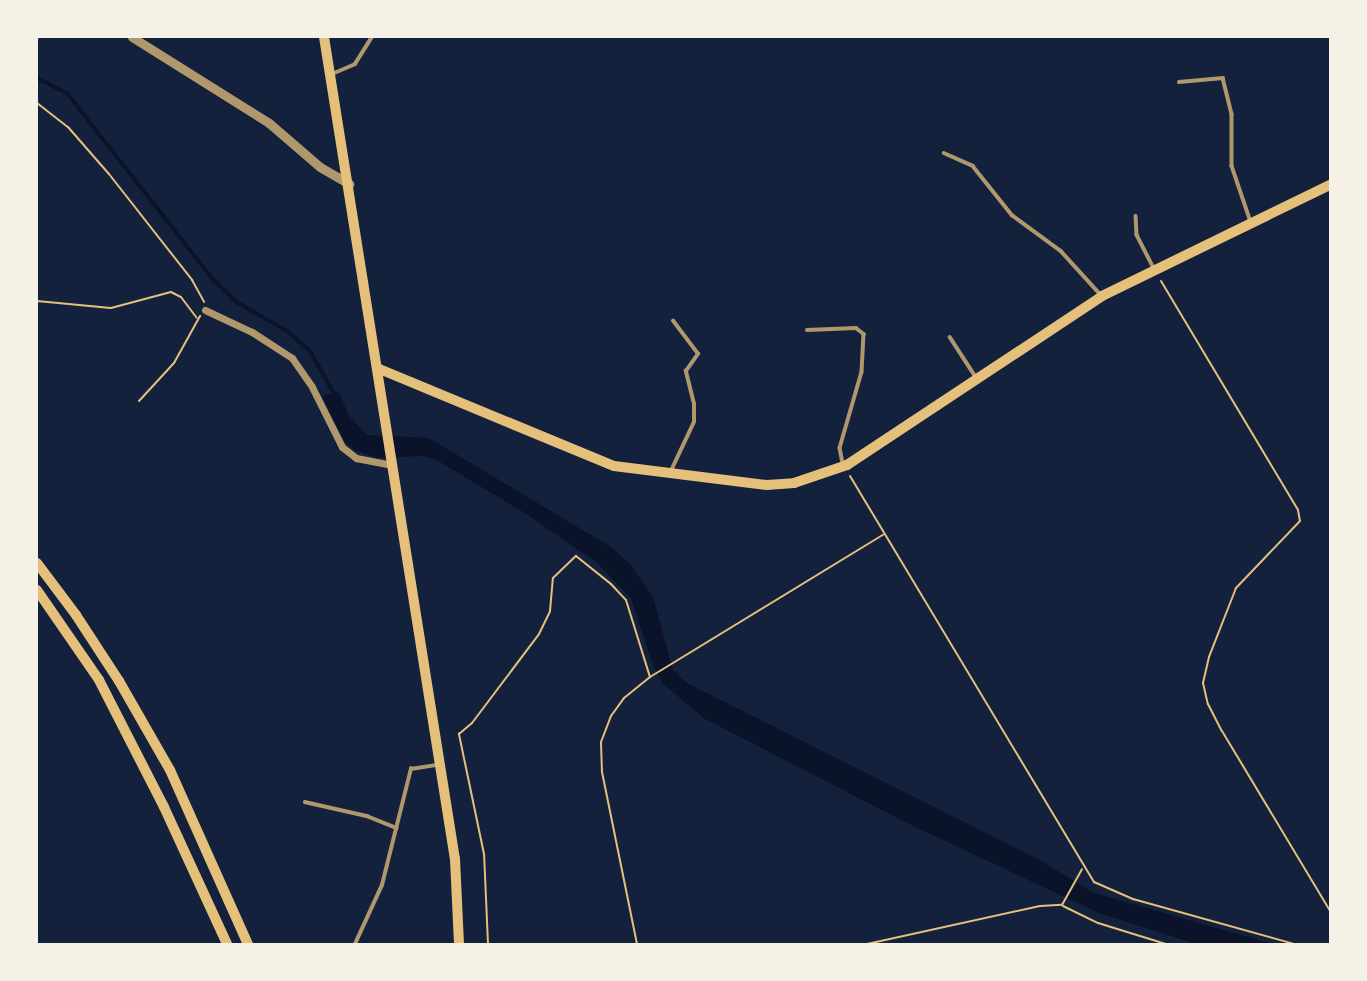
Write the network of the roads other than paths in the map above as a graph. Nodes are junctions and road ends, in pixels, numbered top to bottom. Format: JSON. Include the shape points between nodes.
{"nodes":[{"id":1,"x":132,"y":37,"type":"edge"},
{"id":2,"x":324,"y":37,"type":"edge"},
{"id":3,"x":372,"y":37,"type":"edge"},
{"id":4,"x":330,"y":75,"type":"junction"},
{"id":5,"x":1179,"y":82,"type":"dead end"},
{"id":6,"x":944,"y":153,"type":"dead end"},
{"id":7,"x":349,"y":184,"type":"junction"},
{"id":8,"x":1330,"y":185,"type":"edge"},
{"id":9,"x":1136,"y":216,"type":"dead end"},
{"id":10,"x":1252,"y":224,"type":"junction"},
{"id":11,"x":1155,"y":271,"type":"junction"},
{"id":12,"x":1102,"y":296,"type":"junction"},
{"id":13,"x":205,"y":310,"type":"road end"},
{"id":14,"x":673,"y":321,"type":"dead end"},
{"id":15,"x":807,"y":330,"type":"dead end"},
{"id":16,"x":950,"y":337,"type":"dead end"},
{"id":17,"x":377,"y":368,"type":"junction"},
{"id":18,"x":977,"y":379,"type":"junction"},
{"id":19,"x":392,"y":465,"type":"junction"},
{"id":20,"x":844,"y":466,"type":"junction"},
{"id":21,"x":669,"y":474,"type":"junction"},
{"id":22,"x":37,"y":563,"type":"edge"},
{"id":23,"x":37,"y":590,"type":"edge"},
{"id":24,"x":439,"y":765,"type":"junction"},
{"id":25,"x":305,"y":802,"type":"dead end"},
{"id":26,"x":398,"y":828,"type":"junction"},
{"id":27,"x":227,"y":944,"type":"edge"},
{"id":28,"x":248,"y":944,"type":"edge"},
{"id":29,"x":355,"y":944,"type":"edge"},
{"id":30,"x":459,"y":944,"type":"edge"}],
"edges":[{"from":1,"to":7,"type":"street","via":[[269,123],[320,167]]},
{"from":2,"to":4,"type":"main road"},
{"from":3,"to":4,"type":"lane","via":[[355,64]]},
{"from":4,"to":7,"type":"main road"},
{"from":5,"to":10,"type":"lane","via":[[1223,78],[1232,114],[1232,166]]},
{"from":6,"to":12,"type":"lane","via":[[972,166],[1012,215],[1061,251]]},
{"from":7,"to":17,"type":"main road"},
{"from":8,"to":10,"type":"main road"},
{"from":9,"to":11,"type":"lane","via":[[1137,235]]},
{"from":10,"to":11,"type":"main road"},
{"from":11,"to":12,"type":"main road"},
{"from":12,"to":18,"type":"main road"},
{"from":13,"to":19,"type":"street","via":[[292,358],[342,447],[356,458]]},
{"from":14,"to":21,"type":"lane","via":[[698,354],[687,371],[694,422]]},
{"from":15,"to":20,"type":"lane","via":[[856,328],[864,334],[862,372],[840,448]]},
{"from":16,"to":18,"type":"lane"},
{"from":17,"to":19,"type":"main road"},
{"from":17,"to":21,"type":"main road","via":[[586,457],[629,470]]},
{"from":18,"to":20,"type":"main road"},
{"from":19,"to":24,"type":"main road"},
{"from":20,"to":21,"type":"main road","via":[[779,485]]},
{"from":22,"to":28,"type":"main road","via":[[119,681],[170,770]]},
{"from":23,"to":27,"type":"main road","via":[[99,680]]},
{"from":24,"to":26,"type":"lane","via":[[411,769]]},
{"from":24,"to":30,"type":"main road","via":[[455,859]]},
{"from":25,"to":26,"type":"lane"},
{"from":26,"to":29,"type":"lane","via":[[382,885]]}]}
